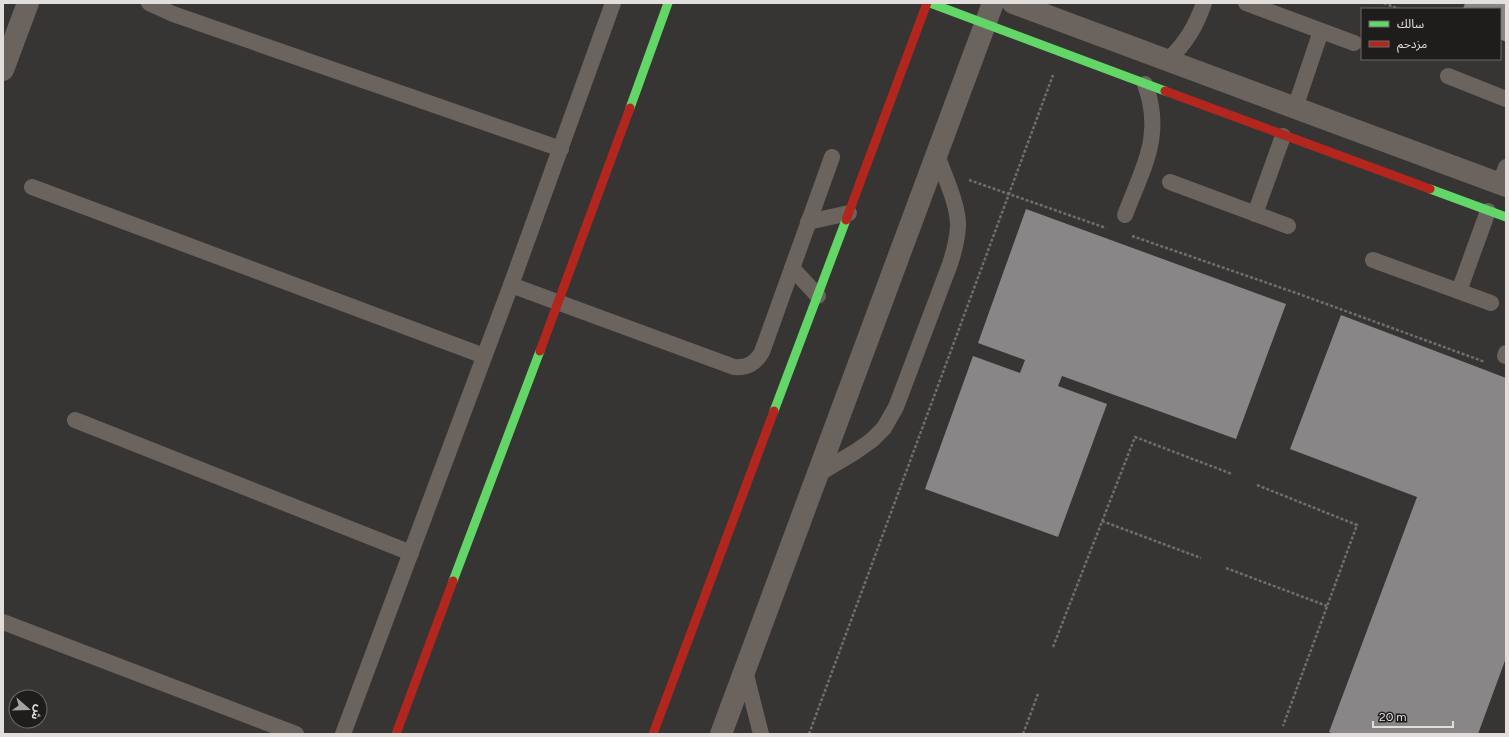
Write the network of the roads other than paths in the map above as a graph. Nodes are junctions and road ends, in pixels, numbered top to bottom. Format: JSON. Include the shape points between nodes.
{"nodes":[{"id":1,"x":28,"y":3,"type":"edge"},
{"id":2,"x":149,"y":3,"type":"edge"},
{"id":3,"x":613,"y":3,"type":"edge"},
{"id":4,"x":668,"y":3,"type":"edge"},
{"id":5,"x":928,"y":3,"type":"edge"},
{"id":6,"x":993,"y":3,"type":"edge"},
{"id":7,"x":1013,"y":3,"type":"edge"},
{"id":8,"x":1204,"y":3,"type":"edge"},
{"id":9,"x":1246,"y":3,"type":"edge"},
{"id":10,"x":985,"y":24,"type":"junction"},
{"id":11,"x":1321,"y":31,"type":"junction"},
{"id":12,"x":1354,"y":43,"type":"dead end"},
{"id":13,"x":1168,"y":60,"type":"junction"},
{"id":14,"x":3,"y":70,"type":"edge"},
{"id":15,"x":1448,"y":76,"type":"dead end"},
{"id":16,"x":1145,"y":84,"type":"junction"},
{"id":17,"x":1506,"y":99,"type":"edge"},
{"id":18,"x":1295,"y":108,"type":"junction"},
{"id":19,"x":1283,"y":136,"type":"junction"},
{"id":20,"x":561,"y":149,"type":"junction"},
{"id":21,"x":832,"y":157,"type":"dead end"},
{"id":22,"x":940,"y":162,"type":"junction"},
{"id":23,"x":1504,"y":179,"type":"edge"},
{"id":24,"x":1170,"y":182,"type":"dead end"},
{"id":25,"x":32,"y":187,"type":"dead end"},
{"id":26,"x":1488,"y":211,"type":"junction"},
{"id":27,"x":849,"y":213,"type":"junction"},
{"id":28,"x":1255,"y":214,"type":"junction"},
{"id":29,"x":1125,"y":215,"type":"dead end"},
{"id":30,"x":1506,"y":217,"type":"edge"},
{"id":31,"x":808,"y":222,"type":"junction"},
{"id":32,"x":1288,"y":226,"type":"dead end"},
{"id":33,"x":1373,"y":260,"type":"dead end"},
{"id":34,"x":792,"y":268,"type":"junction"},
{"id":35,"x":511,"y":285,"type":"junction"},
{"id":36,"x":1459,"y":291,"type":"junction"},
{"id":37,"x":818,"y":296,"type":"junction"},
{"id":38,"x":558,"y":303,"type":"junction"},
{"id":39,"x":1491,"y":303,"type":"dead end"},
{"id":40,"x":484,"y":356,"type":"junction"},
{"id":41,"x":74,"y":420,"type":"dead end"},
{"id":42,"x":818,"y":474,"type":"junction"},
{"id":43,"x":411,"y":553,"type":"junction"},
{"id":44,"x":3,"y":622,"type":"edge"},
{"id":45,"x":745,"y":671,"type":"junction"},
{"id":46,"x":296,"y":734,"type":"edge"},
{"id":47,"x":343,"y":734,"type":"edge"},
{"id":48,"x":396,"y":734,"type":"edge"},
{"id":49,"x":654,"y":734,"type":"edge"},
{"id":50,"x":722,"y":734,"type":"edge"},
{"id":51,"x":762,"y":734,"type":"edge"}],
"edges":[{"from":1,"to":14,"type":"street"},
{"from":2,"to":20,"type":"lane","via":[[173,14]]},
{"from":3,"to":20,"type":"lane"},
{"from":4,"to":38,"type":"street"},
{"from":5,"to":10,"type":"street"},
{"from":5,"to":27,"type":"street"},
{"from":6,"to":10,"type":"street"},
{"from":7,"to":13,"type":"street"},
{"from":8,"to":13,"type":"lane","via":[[1188,38]]},
{"from":9,"to":11,"type":"lane"},
{"from":10,"to":16,"type":"street"},
{"from":10,"to":22,"type":"street"},
{"from":11,"to":12,"type":"lane"},
{"from":11,"to":18,"type":"lane"},
{"from":13,"to":18,"type":"street"},
{"from":15,"to":17,"type":"lane"},
{"from":16,"to":19,"type":"street"},
{"from":16,"to":29,"type":"lane","via":[[1150,99],[1154,130],[1148,155]]},
{"from":18,"to":23,"type":"street"},
{"from":19,"to":26,"type":"street"},
{"from":19,"to":28,"type":"lane"},
{"from":20,"to":35,"type":"lane"},
{"from":21,"to":31,"type":"lane"},
{"from":22,"to":42,"type":"street"},
{"from":22,"to":42,"type":"lane","via":[[956,211],[956,245],[896,408],[884,428],[872,440]]},
{"from":24,"to":28,"type":"lane"},
{"from":25,"to":40,"type":"lane"},
{"from":26,"to":30,"type":"street"},
{"from":26,"to":36,"type":"lane"},
{"from":27,"to":31,"type":"lane"},
{"from":27,"to":37,"type":"street"},
{"from":28,"to":32,"type":"lane"},
{"from":31,"to":34,"type":"lane"},
{"from":33,"to":36,"type":"lane"},
{"from":34,"to":37,"type":"lane"},
{"from":34,"to":38,"type":"lane","via":[[762,352],[751,365],[743,368],[734,368]]},
{"from":35,"to":38,"type":"lane"},
{"from":35,"to":40,"type":"lane"},
{"from":36,"to":39,"type":"lane"},
{"from":37,"to":49,"type":"street"},
{"from":38,"to":48,"type":"street"},
{"from":40,"to":43,"type":"lane"},
{"from":41,"to":43,"type":"lane"},
{"from":42,"to":45,"type":"street"},
{"from":43,"to":47,"type":"lane"},
{"from":44,"to":46,"type":"lane"},
{"from":45,"to":50,"type":"street"},
{"from":45,"to":51,"type":"lane"}]}
